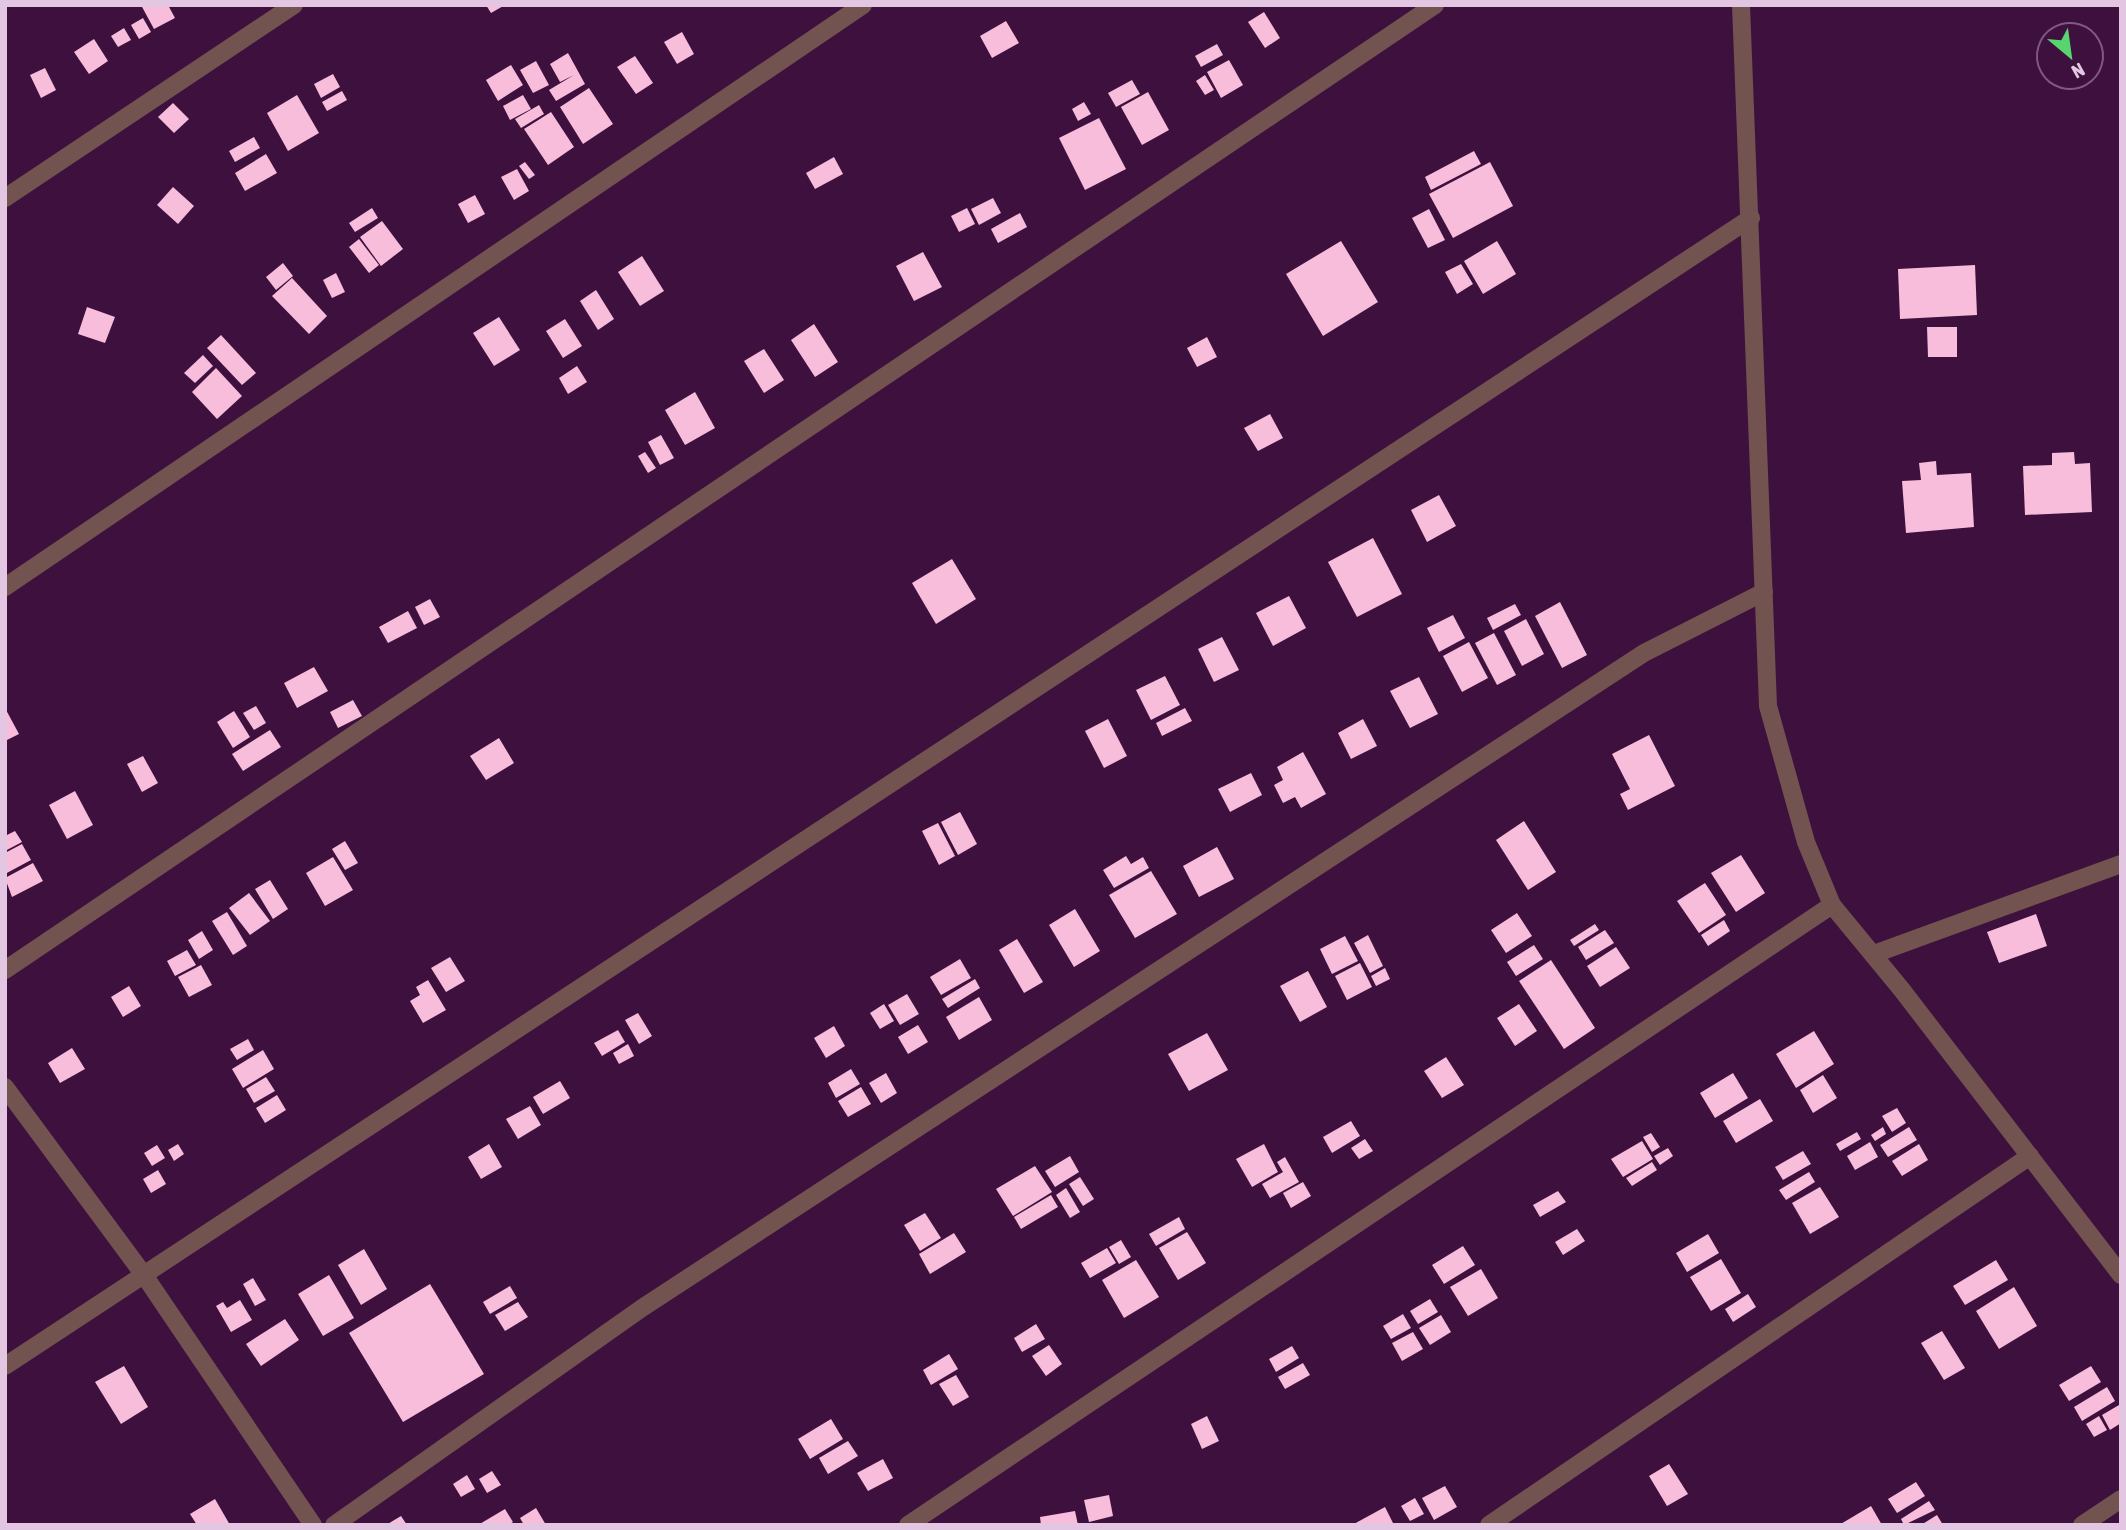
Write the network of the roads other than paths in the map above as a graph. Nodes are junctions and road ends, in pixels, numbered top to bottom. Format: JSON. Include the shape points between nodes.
{"nodes":[{"id":1,"x":294,"y":5,"type":"edge"},
{"id":2,"x":863,"y":5,"type":"edge"},
{"id":3,"x":1435,"y":5,"type":"edge"},
{"id":4,"x":1741,"y":5,"type":"edge"},
{"id":5,"x":5,"y":198,"type":"edge"},
{"id":6,"x":1751,"y":218,"type":"junction"},
{"id":7,"x":5,"y":587,"type":"edge"},
{"id":8,"x":1764,"y":592,"type":"junction"},
{"id":9,"x":2121,"y":864,"type":"edge"},
{"id":10,"x":1832,"y":905,"type":"junction"},
{"id":11,"x":1874,"y":954,"type":"junction"},
{"id":12,"x":5,"y":970,"type":"edge"},
{"id":13,"x":5,"y":1087,"type":"edge"},
{"id":14,"x":2030,"y":1156,"type":"junction"},
{"id":15,"x":144,"y":1275,"type":"junction"},
{"id":16,"x":2121,"y":1275,"type":"edge"},
{"id":17,"x":5,"y":1366,"type":"edge"},
{"id":18,"x":2121,"y":1499,"type":"edge"},
{"id":19,"x":313,"y":1525,"type":"edge"},
{"id":20,"x":334,"y":1525,"type":"edge"},
{"id":21,"x":908,"y":1525,"type":"edge"},
{"id":22,"x":1489,"y":1525,"type":"edge"},
{"id":23,"x":2082,"y":1525,"type":"edge"}],
"edges":[{"from":1,"to":5,"type":"street"},
{"from":2,"to":7,"type":"street"},
{"from":3,"to":12,"type":"street"},
{"from":4,"to":6,"type":"street"},
{"from":6,"to":8,"type":"street"},
{"from":6,"to":15,"type":"street"},
{"from":8,"to":10,"type":"street","via":[[1768,706],[1806,842]]},
{"from":8,"to":20,"type":"street","via":[[1644,653],[1597,683],[642,1308]]},
{"from":9,"to":11,"type":"street"},
{"from":10,"to":11,"type":"street"},
{"from":10,"to":21,"type":"street"},
{"from":11,"to":14,"type":"street"},
{"from":13,"to":15,"type":"street"},
{"from":14,"to":16,"type":"street"},
{"from":14,"to":22,"type":"street"},
{"from":15,"to":17,"type":"street"},
{"from":15,"to":19,"type":"street"},
{"from":18,"to":23,"type":"street"}]}
